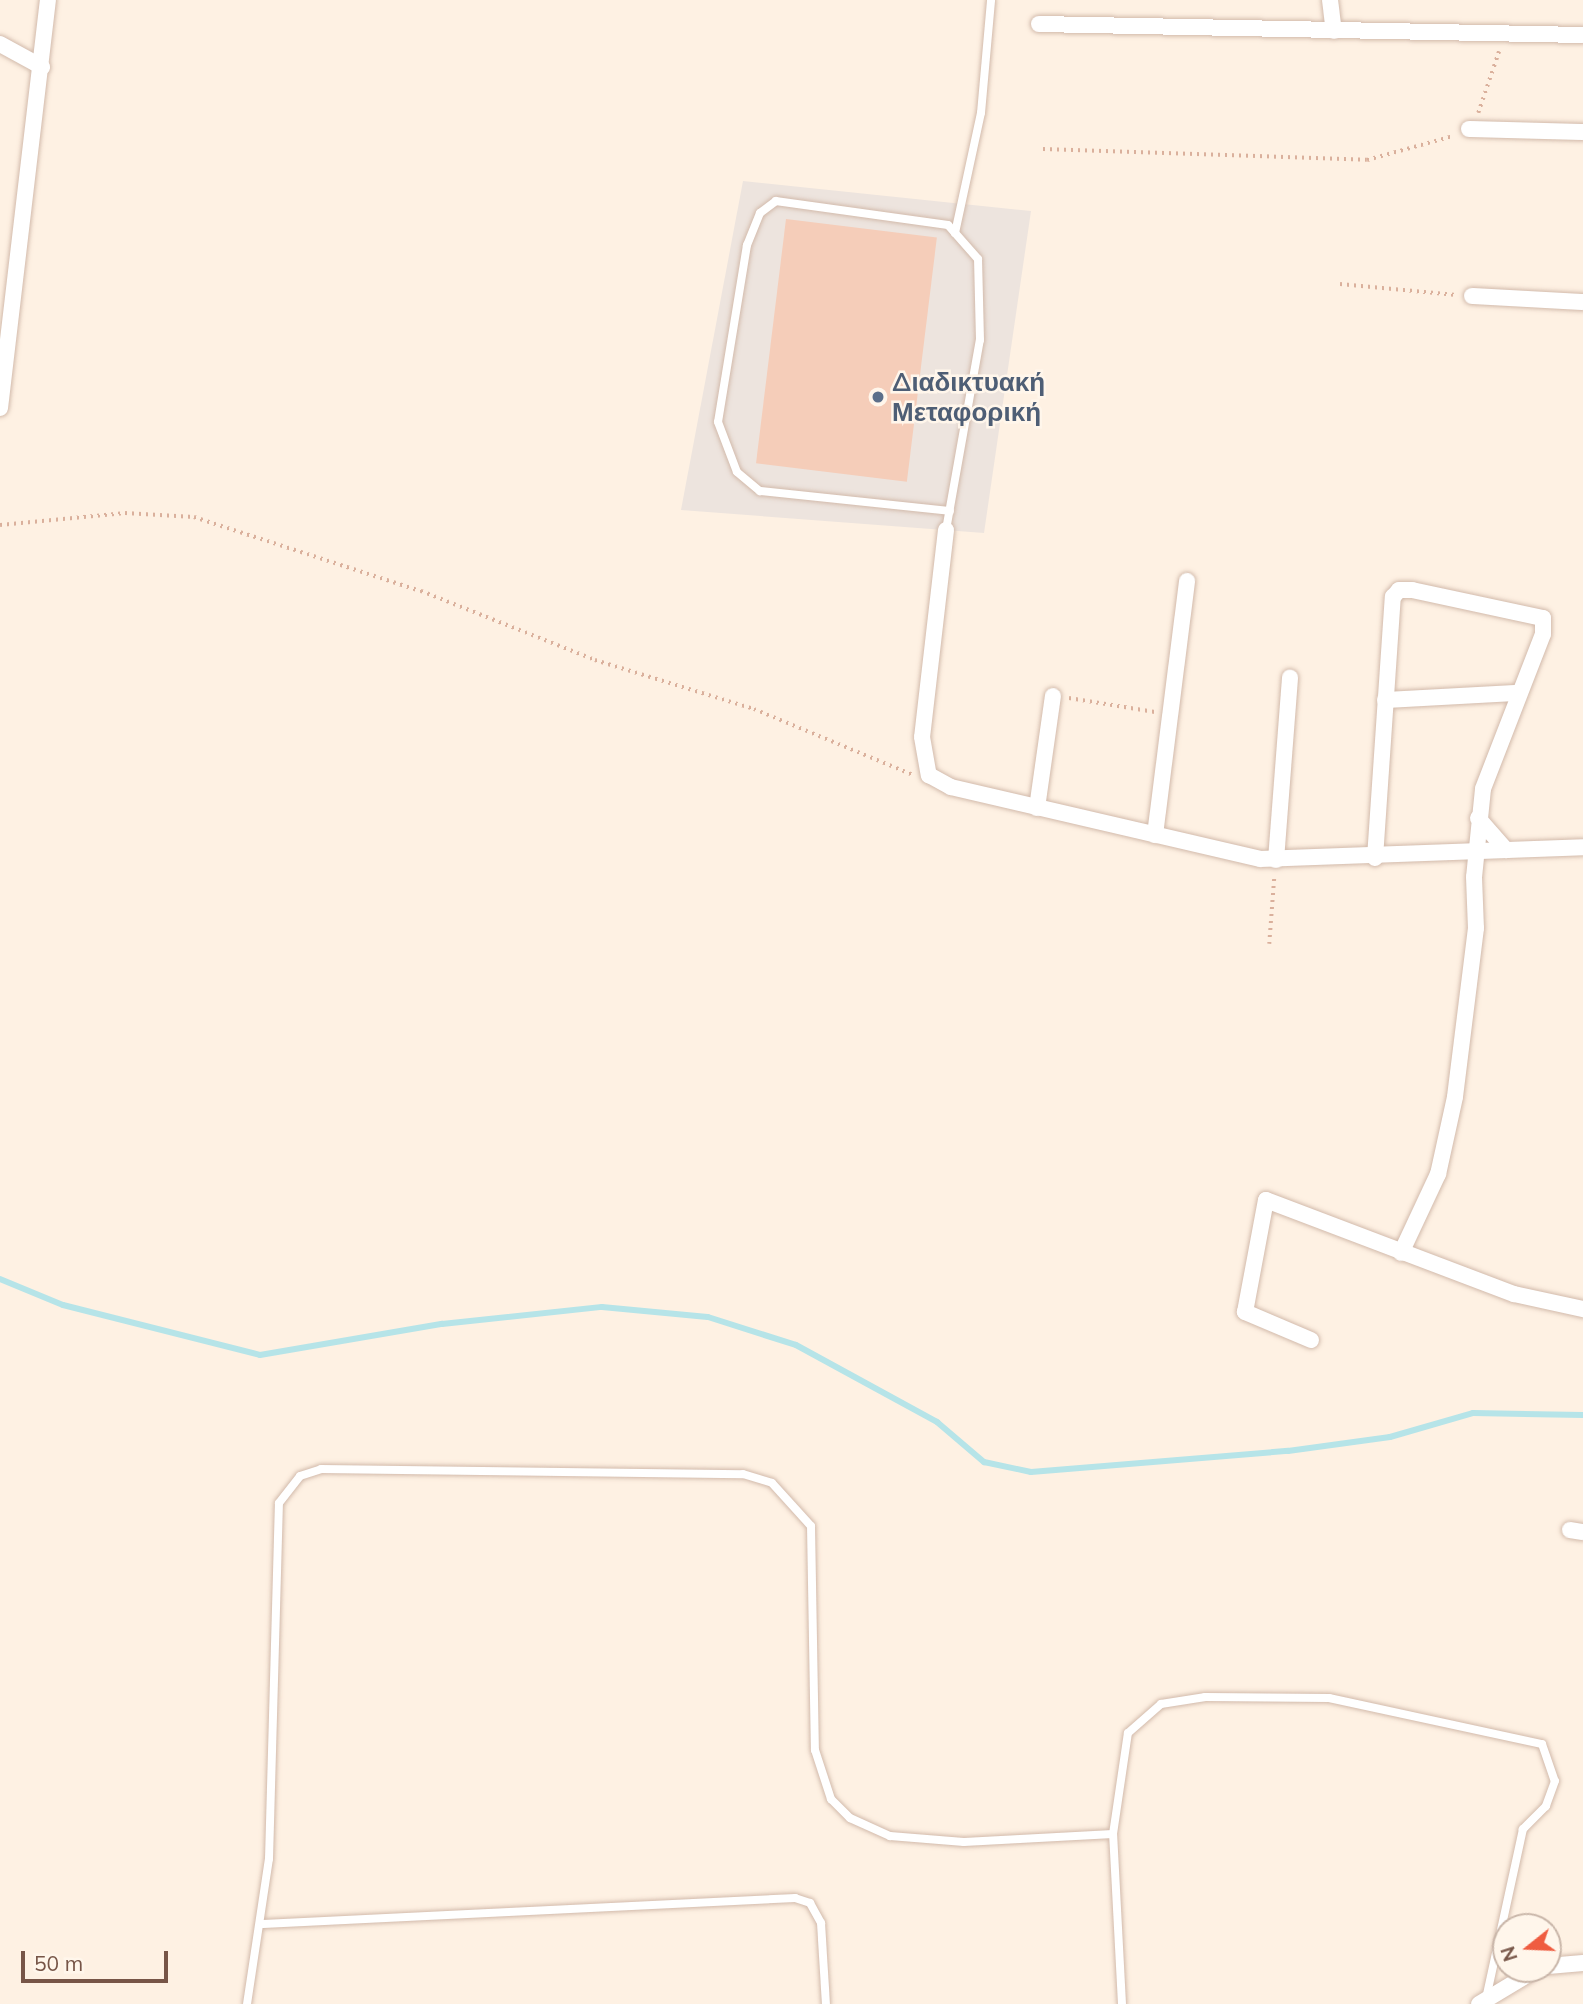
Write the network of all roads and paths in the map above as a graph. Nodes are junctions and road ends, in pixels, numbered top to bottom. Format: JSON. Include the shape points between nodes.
{"nodes":[{"id":1,"x":48,"y":0,"type":"edge"},
{"id":2,"x":991,"y":0,"type":"edge"},
{"id":3,"x":1330,"y":0,"type":"edge"},
{"id":4,"x":1039,"y":24,"type":"dead end"},
{"id":5,"x":1334,"y":31,"type":"junction"},
{"id":6,"x":1583,"y":35,"type":"edge"},
{"id":7,"x":1501,"y":36,"type":"junction"},
{"id":8,"x":0,"y":44,"type":"edge"},
{"id":9,"x":41,"y":67,"type":"junction"},
{"id":10,"x":1469,"y":129,"type":"junction"},
{"id":11,"x":1583,"y":132,"type":"edge"},
{"id":12,"x":1043,"y":149,"type":"dead end"},
{"id":13,"x":955,"y":233,"type":"junction"},
{"id":14,"x":1340,"y":284,"type":"dead end"},
{"id":15,"x":1472,"y":296,"type":"joint"},
{"id":16,"x":1583,"y":302,"type":"edge"},
{"id":17,"x":0,"y":408,"type":"edge"},
{"id":18,"x":950,"y":511,"type":"junction"},
{"id":19,"x":0,"y":525,"type":"edge"},
{"id":20,"x":946,"y":530,"type":"joint"},
{"id":21,"x":1187,"y":581,"type":"dead end"},
{"id":22,"x":1290,"y":678,"type":"dead end"},
{"id":23,"x":1516,"y":693,"type":"junction"},
{"id":24,"x":1053,"y":696,"type":"joint"},
{"id":25,"x":1385,"y":700,"type":"junction"},
{"id":26,"x":1170,"y":715,"type":"junction"},
{"id":27,"x":929,"y":775,"type":"junction"},
{"id":28,"x":1037,"y":808,"type":"junction"},
{"id":29,"x":1478,"y":818,"type":"junction"},
{"id":30,"x":1154,"y":835,"type":"junction"},
{"id":31,"x":1583,"y":847,"type":"edge"},
{"id":32,"x":1506,"y":850,"type":"junction"},
{"id":33,"x":1476,"y":852,"type":"junction"},
{"id":34,"x":1375,"y":858,"type":"junction"},
{"id":35,"x":1276,"y":860,"type":"junction"},
{"id":36,"x":1269,"y":944,"type":"dead end"},
{"id":37,"x":1401,"y":1253,"type":"junction"},
{"id":38,"x":1583,"y":1309,"type":"edge"},
{"id":39,"x":1311,"y":1340,"type":"dead end"},
{"id":40,"x":1113,"y":1834,"type":"junction"},
{"id":41,"x":263,"y":1924,"type":"junction"},
{"id":42,"x":1583,"y":1964,"type":"edge"},
{"id":43,"x":1562,"y":1965,"type":"edge"},
{"id":44,"x":1514,"y":1983,"type":"edge"},
{"id":45,"x":1482,"y":2002,"type":"edge"},
{"id":46,"x":247,"y":2004,"type":"edge"},
{"id":47,"x":826,"y":2004,"type":"edge"},
{"id":48,"x":1122,"y":2004,"type":"edge"}],
"edges":[{"from":1,"to":9,"type":"street"},
{"from":2,"to":13,"type":"lane","via":[[981,113]]},
{"from":3,"to":5,"type":"street"},
{"from":4,"to":5,"type":"street"},
{"from":5,"to":7,"type":"street"},
{"from":6,"to":7,"type":"street"},
{"from":7,"to":10,"type":"path"},
{"from":8,"to":9,"type":"street"},
{"from":9,"to":17,"type":"street"},
{"from":10,"to":11,"type":"street"},
{"from":10,"to":12,"type":"path","via":[[1367,160]]},
{"from":13,"to":18,"type":"lane","via":[[978,259],[981,304]]},
{"from":13,"to":18,"type":"lane","via":[[948,225],[901,215],[776,201],[760,214],[747,245],[718,422],[737,472],[760,491]]},
{"from":14,"to":15,"type":"path"},
{"from":15,"to":16,"type":"street"},
{"from":18,"to":20,"type":"lane"},
{"from":19,"to":27,"type":"path","via":[[125,513],[194,517],[421,592],[596,660],[754,709],[888,769]]},
{"from":20,"to":27,"type":"street","via":[[922,737]]},
{"from":21,"to":26,"type":"street"},
{"from":22,"to":35,"type":"street"},
{"from":23,"to":25,"type":"street"},
{"from":23,"to":25,"type":"street","via":[[1543,634],[1542,618],[1399,590]]},
{"from":23,"to":29,"type":"street"},
{"from":24,"to":26,"type":"path"},
{"from":24,"to":28,"type":"street"},
{"from":25,"to":34,"type":"street"},
{"from":26,"to":30,"type":"street"},
{"from":27,"to":28,"type":"street"},
{"from":28,"to":30,"type":"street"},
{"from":29,"to":32,"type":"street"},
{"from":29,"to":33,"type":"street"},
{"from":30,"to":35,"type":"street"},
{"from":31,"to":32,"type":"street"},
{"from":32,"to":33,"type":"street"},
{"from":33,"to":34,"type":"street"},
{"from":33,"to":37,"type":"street","via":[[1476,928],[1455,1097],[1438,1174]]},
{"from":34,"to":35,"type":"street"},
{"from":35,"to":36,"type":"path"},
{"from":37,"to":38,"type":"street","via":[[1514,1294]]},
{"from":37,"to":39,"type":"street","via":[[1266,1200],[1245,1311]]},
{"from":40,"to":41,"type":"lane","via":[[964,1842],[890,1836],[850,1818],[831,1799],[815,1750],[811,1526],[772,1483],[743,1474],[321,1469],[288,1487],[276,1529]]},
{"from":40,"to":45,"type":"lane","via":[[1128,1733],[1161,1704],[1205,1697],[1329,1698],[1542,1744],[1555,1781],[1546,1806],[1523,1829]]},
{"from":40,"to":48,"type":"lane"},
{"from":41,"to":46,"type":"lane"},
{"from":41,"to":47,"type":"lane","via":[[795,1898],[810,1903],[821,1923]]},
{"from":42,"to":43,"type":"street"},
{"from":44,"to":45,"type":"street"}]}
